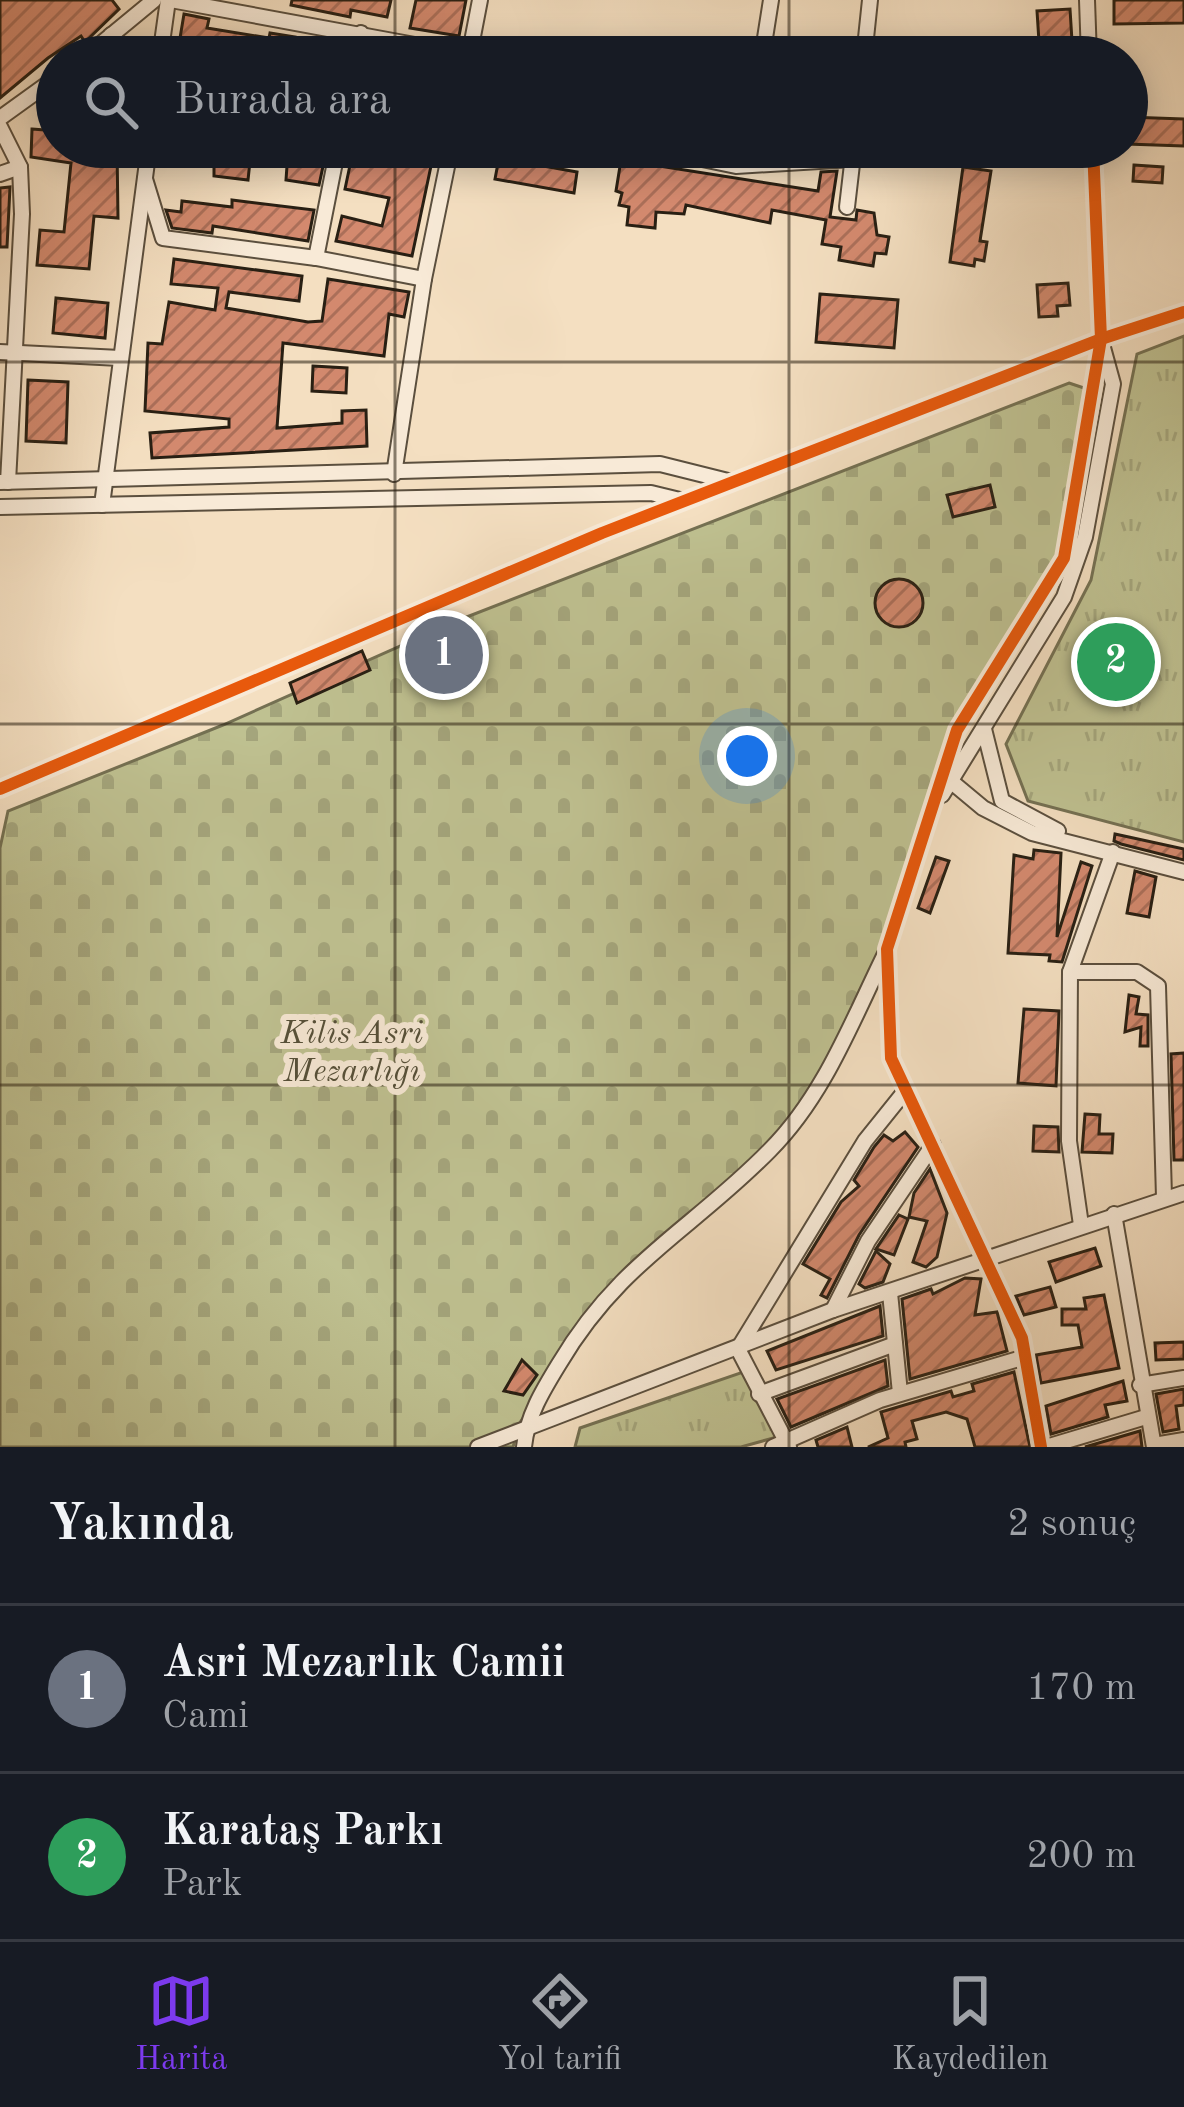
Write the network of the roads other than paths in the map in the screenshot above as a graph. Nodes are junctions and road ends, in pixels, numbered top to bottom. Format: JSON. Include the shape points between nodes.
{"nodes":[{"id":1,"x":154,"y":0,"type":"edge"},
{"id":2,"x":169,"y":0,"type":"edge"},
{"id":3,"x":480,"y":0,"type":"edge"},
{"id":4,"x":771,"y":0,"type":"edge"},
{"id":5,"x":870,"y":0,"type":"edge"},
{"id":6,"x":1087,"y":0,"type":"edge"},
{"id":7,"x":361,"y":33,"type":"junction"},
{"id":8,"x":111,"y":35,"type":"edge"},
{"id":9,"x":163,"y":36,"type":"edge"},
{"id":10,"x":360,"y":36,"type":"edge"},
{"id":11,"x":375,"y":36,"type":"edge"},
{"id":12,"x":473,"y":36,"type":"edge"},
{"id":13,"x":765,"y":36,"type":"edge"},
{"id":14,"x":866,"y":36,"type":"edge"},
{"id":15,"x":1088,"y":36,"type":"edge"},
{"id":16,"x":36,"y":94,"type":"edge"},
{"id":17,"x":0,"y":122,"type":"edge"},
{"id":18,"x":20,"y":167,"type":"junction"},
{"id":19,"x":146,"y":168,"type":"edge"},
{"id":20,"x":334,"y":168,"type":"edge"},
{"id":21,"x":447,"y":168,"type":"edge"},
{"id":22,"x":852,"y":168,"type":"edge"},
{"id":23,"x":1094,"y":168,"type":"edge"},
{"id":24,"x":0,"y":174,"type":"edge"},
{"id":25,"x":145,"y":179,"type":"junction"},
{"id":26,"x":848,"y":207,"type":"dead end"},
{"id":27,"x":316,"y":258,"type":"junction"},
{"id":28,"x":424,"y":279,"type":"junction"},
{"id":29,"x":1184,"y":312,"type":"edge"},
{"id":30,"x":1101,"y":339,"type":"junction"},
{"id":31,"x":6,"y":352,"type":"edge"},
{"id":32,"x":119,"y":358,"type":"junction"},
{"id":33,"x":394,"y":474,"type":"junction"},
{"id":34,"x":103,"y":481,"type":"junction"},
{"id":35,"x":4,"y":482,"type":"edge"},
{"id":36,"x":731,"y":482,"type":"junction"},
{"id":37,"x":683,"y":501,"type":"junction"},
{"id":38,"x":102,"y":505,"type":"junction"},
{"id":39,"x":0,"y":507,"type":"edge"},
{"id":40,"x":984,"y":729,"type":"junction"},
{"id":41,"x":946,"y":778,"type":"junction"},
{"id":42,"x":0,"y":789,"type":"edge"},
{"id":43,"x":1113,"y":852,"type":"junction"},
{"id":44,"x":1184,"y":872,"type":"edge"},
{"id":45,"x":887,"y":949,"type":"junction"},
{"id":46,"x":1070,"y":972,"type":"junction"},
{"id":47,"x":906,"y":1090,"type":"junction"},
{"id":48,"x":933,"y":1145,"type":"junction"},
{"id":49,"x":1184,"y":1192,"type":"edge"},
{"id":50,"x":1164,"y":1197,"type":"junction"},
{"id":51,"x":1114,"y":1214,"type":"junction"},
{"id":52,"x":1081,"y":1225,"type":"junction"},
{"id":53,"x":987,"y":1261,"type":"junction"},
{"id":54,"x":890,"y":1293,"type":"junction"},
{"id":55,"x":833,"y":1310,"type":"junction"},
{"id":56,"x":895,"y":1344,"type":"junction"},
{"id":57,"x":738,"y":1348,"type":"junction"},
{"id":58,"x":1025,"y":1358,"type":"junction"},
{"id":59,"x":1184,"y":1378,"type":"edge"},
{"id":60,"x":1140,"y":1385,"type":"junction"},
{"id":61,"x":900,"y":1393,"type":"junction"},
{"id":62,"x":759,"y":1394,"type":"junction"},
{"id":63,"x":1146,"y":1418,"type":"junction"},
{"id":64,"x":526,"y":1425,"type":"junction"},
{"id":65,"x":1184,"y":1440,"type":"edge"},
{"id":66,"x":783,"y":1446,"type":"edge"},
{"id":67,"x":1052,"y":1446,"type":"edge"},
{"id":68,"x":1154,"y":1446,"type":"edge"},
{"id":69,"x":478,"y":1447,"type":"edge"},
{"id":70,"x":524,"y":1447,"type":"edge"}],
"edges":[{"from":1,"to":8,"type":"street"},
{"from":2,"to":7,"type":"street"},
{"from":2,"to":9,"type":"street"},
{"from":3,"to":12,"type":"street"},
{"from":4,"to":13,"type":"street"},
{"from":5,"to":14,"type":"street"},
{"from":6,"to":15,"type":"street"},
{"from":7,"to":10,"type":"street"},
{"from":7,"to":11,"type":"street"},
{"from":16,"to":17,"type":"street"},
{"from":17,"to":18,"type":"street"},
{"from":18,"to":24,"type":"street"},
{"from":18,"to":31,"type":"street"},
{"from":19,"to":25,"type":"street"},
{"from":20,"to":27,"type":"street"},
{"from":21,"to":28,"type":"street"},
{"from":22,"to":26,"type":"street"},
{"from":23,"to":30,"type":"street"},
{"from":25,"to":27,"type":"street","via":[[163,238]]},
{"from":25,"to":32,"type":"street"},
{"from":27,"to":28,"type":"street"},
{"from":28,"to":33,"type":"street"},
{"from":29,"to":30,"type":"street"},
{"from":30,"to":36,"type":"street"},
{"from":30,"to":40,"type":"street","via":[[1113,384],[1085,537],[1064,597]]},
{"from":30,"to":41,"type":"street","via":[[1064,558],[958,730]]},
{"from":31,"to":32,"type":"street"},
{"from":31,"to":35,"type":"street"},
{"from":32,"to":34,"type":"street"},
{"from":33,"to":34,"type":"street"},
{"from":33,"to":36,"type":"street","via":[[660,464]]},
{"from":34,"to":35,"type":"street"},
{"from":34,"to":38,"type":"street"},
{"from":36,"to":37,"type":"street"},
{"from":37,"to":38,"type":"street","via":[[651,493]]},
{"from":37,"to":42,"type":"street"},
{"from":38,"to":39,"type":"street"},
{"from":40,"to":41,"type":"street"},
{"from":40,"to":43,"type":"street","via":[[1002,801]]},
{"from":41,"to":43,"type":"street","via":[[1032,832]]},
{"from":41,"to":45,"type":"street"},
{"from":43,"to":44,"type":"street"},
{"from":43,"to":46,"type":"street"},
{"from":45,"to":47,"type":"street","via":[[888,1036]]},
{"from":45,"to":64,"type":"street","via":[[818,1090],[770,1150],[626,1272],[579,1330]]},
{"from":46,"to":50,"type":"street","via":[[1137,972],[1158,986]]},
{"from":46,"to":52,"type":"street","via":[[1069,1142]]},
{"from":47,"to":48,"type":"street"},
{"from":47,"to":57,"type":"street","via":[[865,1141]]},
{"from":48,"to":53,"type":"street"},
{"from":48,"to":55,"type":"street"},
{"from":49,"to":50,"type":"street"},
{"from":50,"to":51,"type":"street"},
{"from":51,"to":52,"type":"street"},
{"from":51,"to":60,"type":"street"},
{"from":52,"to":53,"type":"street"},
{"from":53,"to":54,"type":"street"},
{"from":53,"to":58,"type":"street"},
{"from":54,"to":55,"type":"street"},
{"from":54,"to":56,"type":"street"},
{"from":55,"to":57,"type":"street"},
{"from":56,"to":61,"type":"street"},
{"from":56,"to":62,"type":"street"},
{"from":57,"to":62,"type":"street"},
{"from":57,"to":64,"type":"street"},
{"from":58,"to":61,"type":"street"},
{"from":58,"to":67,"type":"street"},
{"from":59,"to":60,"type":"street"},
{"from":60,"to":63,"type":"street"},
{"from":61,"to":66,"type":"street"},
{"from":62,"to":66,"type":"street"},
{"from":63,"to":67,"type":"street"},
{"from":63,"to":68,"type":"street"},
{"from":64,"to":69,"type":"street"},
{"from":64,"to":70,"type":"street"},
{"from":65,"to":68,"type":"street"}]}
